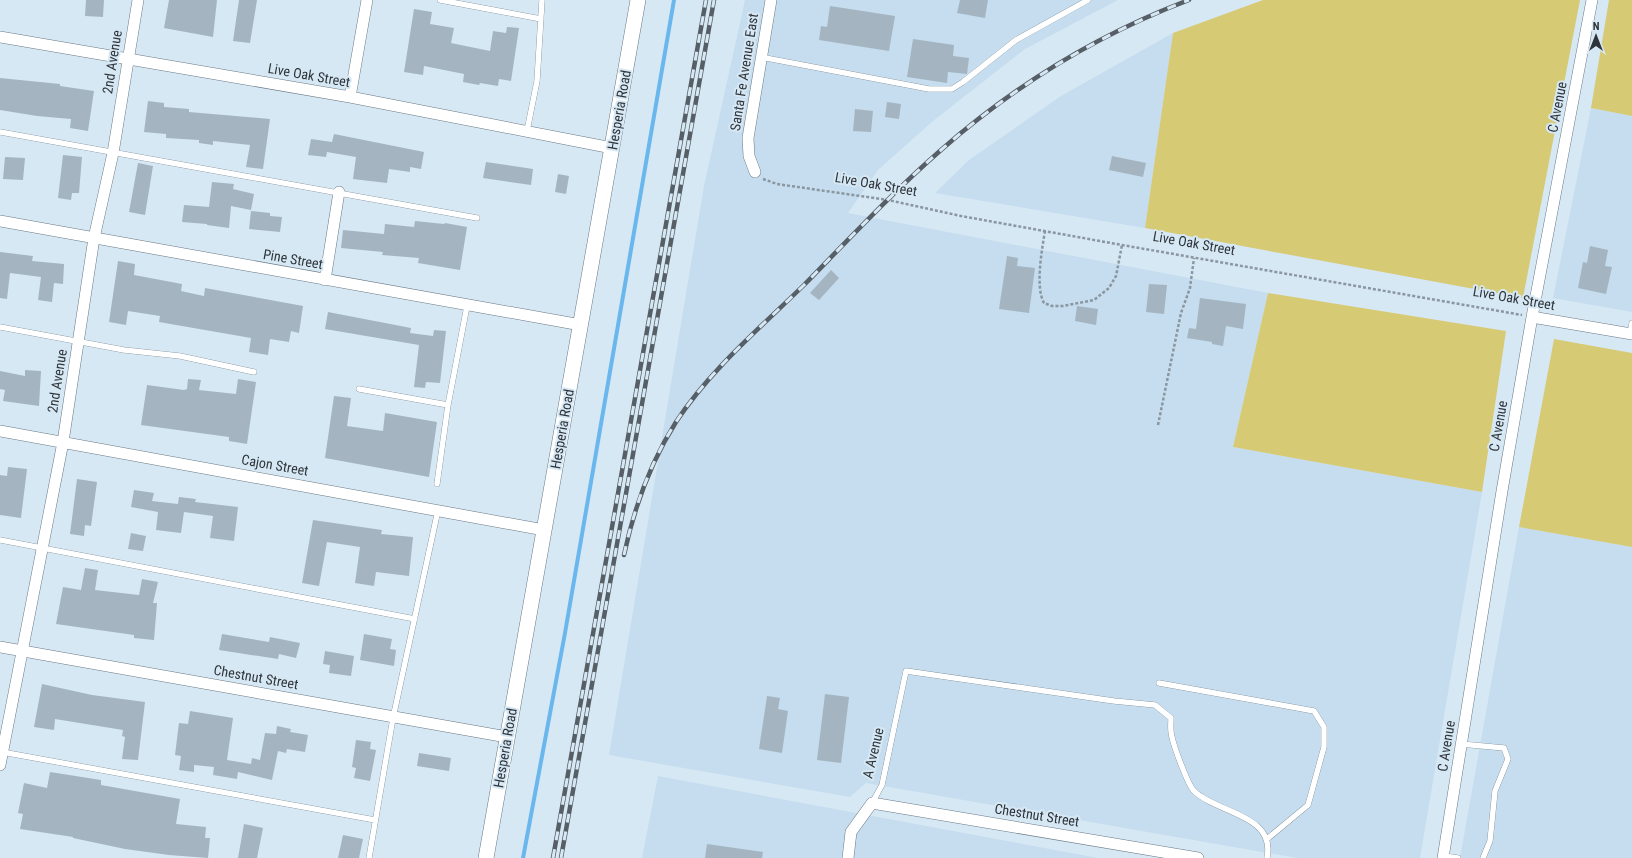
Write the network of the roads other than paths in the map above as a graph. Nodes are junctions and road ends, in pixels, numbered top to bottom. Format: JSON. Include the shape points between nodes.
{"nodes":[{"id":1,"x":138,"y":0,"type":"edge"},
{"id":2,"x":367,"y":0,"type":"edge"},
{"id":3,"x":440,"y":0,"type":"edge"},
{"id":4,"x":542,"y":0,"type":"edge"},
{"id":5,"x":638,"y":0,"type":"edge"},
{"id":6,"x":771,"y":0,"type":"edge"},
{"id":7,"x":1088,"y":0,"type":"edge"},
{"id":8,"x":1592,"y":0,"type":"edge"},
{"id":9,"x":541,"y":19,"type":"junction"},
{"id":10,"x":0,"y":37,"type":"edge"},
{"id":11,"x":761,"y":57,"type":"junction"},
{"id":12,"x":128,"y":59,"type":"junction"},
{"id":13,"x":350,"y":97,"type":"junction"},
{"id":14,"x":527,"y":131,"type":"junction"},
{"id":15,"x":0,"y":132,"type":"edge"},
{"id":16,"x":612,"y":148,"type":"junction"},
{"id":17,"x":113,"y":153,"type":"junction"},
{"id":18,"x":755,"y":172,"type":"road end"},
{"id":19,"x":339,"y":192,"type":"junction"},
{"id":20,"x":477,"y":218,"type":"dead end"},
{"id":21,"x":0,"y":221,"type":"edge"},
{"id":22,"x":94,"y":238,"type":"junction"},
{"id":23,"x":325,"y":280,"type":"junction"},
{"id":24,"x":467,"y":306,"type":"junction"},
{"id":25,"x":1532,"y":317,"type":"junction"},
{"id":26,"x":1632,"y":323,"type":"edge"},
{"id":27,"x":581,"y":325,"type":"junction"},
{"id":28,"x":0,"y":327,"type":"edge"},
{"id":29,"x":1631,"y":334,"type":"edge"},
{"id":30,"x":78,"y":340,"type":"junction"},
{"id":31,"x":254,"y":372,"type":"dead end"},
{"id":32,"x":359,"y":389,"type":"dead end"},
{"id":33,"x":448,"y":405,"type":"junction"},
{"id":34,"x":0,"y":431,"type":"edge"},
{"id":35,"x":62,"y":442,"type":"junction"},
{"id":36,"x":437,"y":484,"type":"dead end"},
{"id":37,"x":438,"y":510,"type":"junction"},
{"id":38,"x":544,"y":530,"type":"junction"},
{"id":39,"x":0,"y":540,"type":"edge"},
{"id":40,"x":42,"y":547,"type":"junction"},
{"id":41,"x":415,"y":618,"type":"junction"},
{"id":42,"x":0,"y":647,"type":"edge"},
{"id":43,"x":22,"y":650,"type":"junction"},
{"id":44,"x":1159,"y":684,"type":"dead end"},
{"id":45,"x":393,"y":718,"type":"junction"},
{"id":46,"x":507,"y":737,"type":"junction"},
{"id":47,"x":1461,"y":744,"type":"junction"},
{"id":48,"x":1,"y":752,"type":"edge"},
{"id":49,"x":0,"y":765,"type":"edge"},
{"id":50,"x":872,"y":803,"type":"junction"},
{"id":51,"x":375,"y":820,"type":"junction"},
{"id":52,"x":1267,"y":839,"type":"junction"},
{"id":53,"x":1444,"y":857,"type":"edge"},
{"id":54,"x":369,"y":858,"type":"edge"},
{"id":55,"x":486,"y":858,"type":"edge"},
{"id":56,"x":848,"y":858,"type":"edge"},
{"id":57,"x":1198,"y":858,"type":"edge"},
{"id":58,"x":1267,"y":858,"type":"edge"},
{"id":59,"x":1458,"y":858,"type":"edge"},
{"id":60,"x":1483,"y":858,"type":"edge"}],
"edges":[{"from":1,"to":12,"type":"street","name":"2nd Avenue"},
{"from":2,"to":13,"type":"street"},
{"from":3,"to":9,"type":"lane"},
{"from":4,"to":9,"type":"lane"},
{"from":5,"to":16,"type":"main road","name":"Hesperia Road"},
{"from":6,"to":11,"type":"street","name":"Santa Fe Avenue East"},
{"from":7,"to":11,"type":"lane","via":[[1016,40],[952,89],[929,89]]},
{"from":8,"to":25,"type":"street","name":"C Avenue"},
{"from":9,"to":14,"type":"lane","via":[[537,81]]},
{"from":10,"to":12,"type":"street","name":"Live Oak Street"},
{"from":11,"to":18,"type":"street","name":"Santa Fe Avenue East","via":[[748,138],[749,156]]},
{"from":12,"to":13,"type":"street","name":"Live Oak Street"},
{"from":12,"to":17,"type":"street","name":"2nd Avenue"},
{"from":13,"to":14,"type":"street","name":"Live Oak Street"},
{"from":14,"to":16,"type":"street","name":"Live Oak Street"},
{"from":15,"to":17,"type":"lane"},
{"from":16,"to":27,"type":"main road","name":"Hesperia Road"},
{"from":17,"to":19,"type":"lane"},
{"from":17,"to":22,"type":"street","name":"2nd Avenue"},
{"from":19,"to":20,"type":"lane"},
{"from":19,"to":23,"type":"street"},
{"from":21,"to":22,"type":"street","name":"Pine Street"},
{"from":22,"to":23,"type":"street","name":"Pine Street"},
{"from":22,"to":30,"type":"street","name":"2nd Avenue"},
{"from":23,"to":24,"type":"street","name":"Pine Street"},
{"from":24,"to":27,"type":"street","name":"Pine Street"},
{"from":24,"to":33,"type":"lane"},
{"from":25,"to":29,"type":"street","name":"Live Oak Street"},
{"from":25,"to":47,"type":"street","name":"C Avenue"},
{"from":26,"to":29,"type":"lane"},
{"from":27,"to":38,"type":"main road","name":"Hesperia Road"},
{"from":28,"to":30,"type":"lane"},
{"from":30,"to":31,"type":"lane","via":[[124,350],[180,356]]},
{"from":30,"to":35,"type":"street","name":"2nd Avenue"},
{"from":32,"to":33,"type":"lane"},
{"from":33,"to":36,"type":"lane"},
{"from":34,"to":35,"type":"street","name":"Cajon Street"},
{"from":35,"to":37,"type":"street","name":"Cajon Street"},
{"from":35,"to":40,"type":"street","name":"2nd Avenue"},
{"from":37,"to":38,"type":"street","name":"Cajon Street"},
{"from":37,"to":41,"type":"lane"},
{"from":38,"to":46,"type":"main road","name":"Hesperia Road"},
{"from":39,"to":40,"type":"lane"},
{"from":40,"to":41,"type":"lane"},
{"from":40,"to":43,"type":"street","name":"2nd Avenue"},
{"from":41,"to":45,"type":"lane"},
{"from":42,"to":43,"type":"street","name":"Chestnut Street"},
{"from":43,"to":45,"type":"street","name":"Chestnut Street"},
{"from":43,"to":48,"type":"street","name":"2nd Avenue"},
{"from":44,"to":52,"type":"lane","via":[[1314,711],[1324,727],[1324,747],[1308,805]]},
{"from":45,"to":46,"type":"street","name":"Chestnut Street"},
{"from":45,"to":51,"type":"lane"},
{"from":46,"to":55,"type":"main road","name":"Hesperia Road"},
{"from":47,"to":53,"type":"street","name":"C Avenue"},
{"from":47,"to":60,"type":"lane","via":[[1504,748],[1508,759],[1495,791],[1490,841]]},
{"from":48,"to":49,"type":"street","name":"2nd Avenue"},
{"from":48,"to":51,"type":"lane"},
{"from":50,"to":52,"type":"lane","name":"A Avenue","via":[[882,785],[906,671],[1155,705],[1171,718],[1171,736],[1193,790],[1205,800],[1254,822]]},
{"from":50,"to":56,"type":"street","name":"A Avenue","via":[[851,832]]},
{"from":50,"to":57,"type":"street","name":"Chestnut Street"},
{"from":51,"to":54,"type":"lane"},
{"from":52,"to":58,"type":"lane"},
{"from":53,"to":59,"type":"lane"}]}
